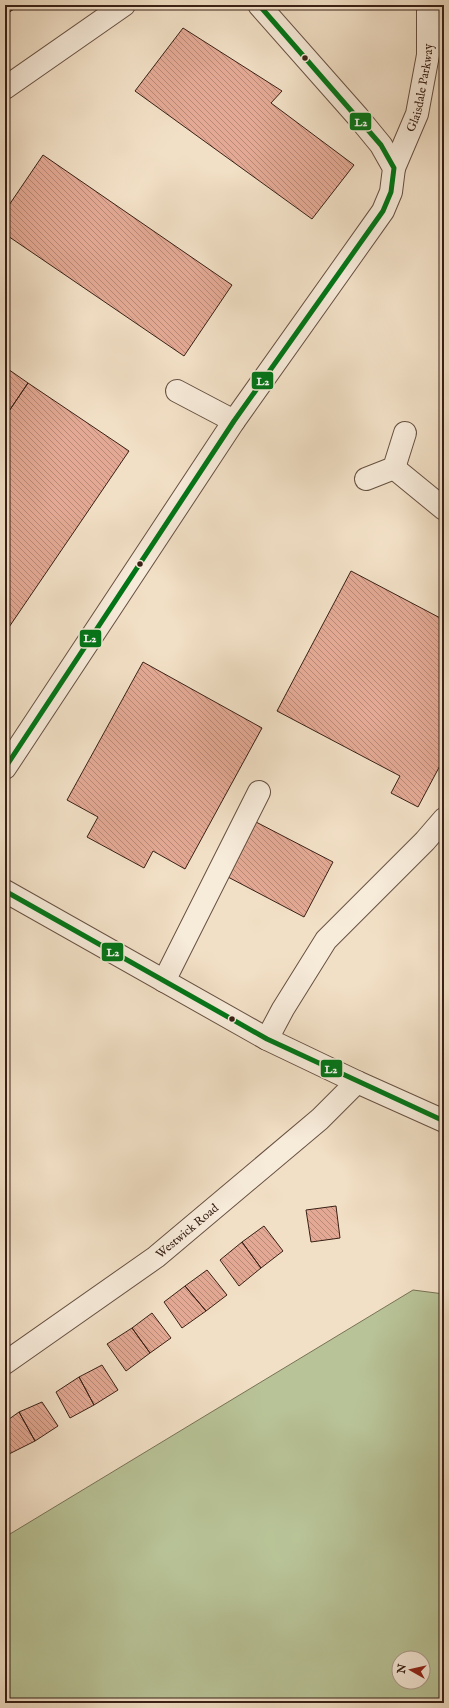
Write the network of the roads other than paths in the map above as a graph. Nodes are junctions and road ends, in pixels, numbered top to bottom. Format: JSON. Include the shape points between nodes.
{"nodes":[{"id":1,"x":124,"y":5,"type":"edge"},
{"id":2,"x":259,"y":5,"type":"edge"},
{"id":3,"x":423,"y":7,"type":"edge"},
{"id":4,"x":5,"y":88,"type":"edge"},
{"id":5,"x":394,"y":168,"type":"junction"},
{"id":6,"x":177,"y":391,"type":"dead end"},
{"id":7,"x":234,"y":421,"type":"junction"},
{"id":8,"x":405,"y":433,"type":"dead end"},
{"id":9,"x":394,"y":468,"type":"junction"},
{"id":10,"x":366,"y":479,"type":"dead end"},
{"id":11,"x":444,"y":510,"type":"edge"},
{"id":12,"x":5,"y":768,"type":"edge"},
{"id":13,"x":259,"y":792,"type":"dead end"},
{"id":14,"x":444,"y":819,"type":"edge"},
{"id":15,"x":5,"y":891,"type":"edge"},
{"id":16,"x":164,"y":981,"type":"junction"},
{"id":17,"x":267,"y":1039,"type":"junction"},
{"id":18,"x":357,"y":1082,"type":"junction"},
{"id":19,"x":444,"y":1121,"type":"edge"},
{"id":20,"x":8,"y":1355,"type":"edge"}],
"edges":[{"from":1,"to":4,"type":"street"},
{"from":2,"to":5,"type":"street","via":[[358,116],[381,145]]},
{"from":3,"to":5,"type":"street","name":"Glaisdale Parkway","via":[[428,55],[417,114]]},
{"from":5,"to":7,"type":"street","name":"Glaisdale Parkway","via":[[391,192],[383,211]]},
{"from":6,"to":7,"type":"street"},
{"from":7,"to":12,"type":"street","name":"Glaisdale Parkway"},
{"from":8,"to":9,"type":"street"},
{"from":9,"to":10,"type":"street"},
{"from":9,"to":11,"type":"street"},
{"from":13,"to":16,"type":"street"},
{"from":14,"to":17,"type":"street","via":[[326,940]]},
{"from":15,"to":16,"type":"street"},
{"from":16,"to":17,"type":"street"},
{"from":17,"to":18,"type":"street"},
{"from":18,"to":19,"type":"street"},
{"from":18,"to":20,"type":"street","name":"Westwick Road","via":[[320,1119],[156,1257]]}]}
